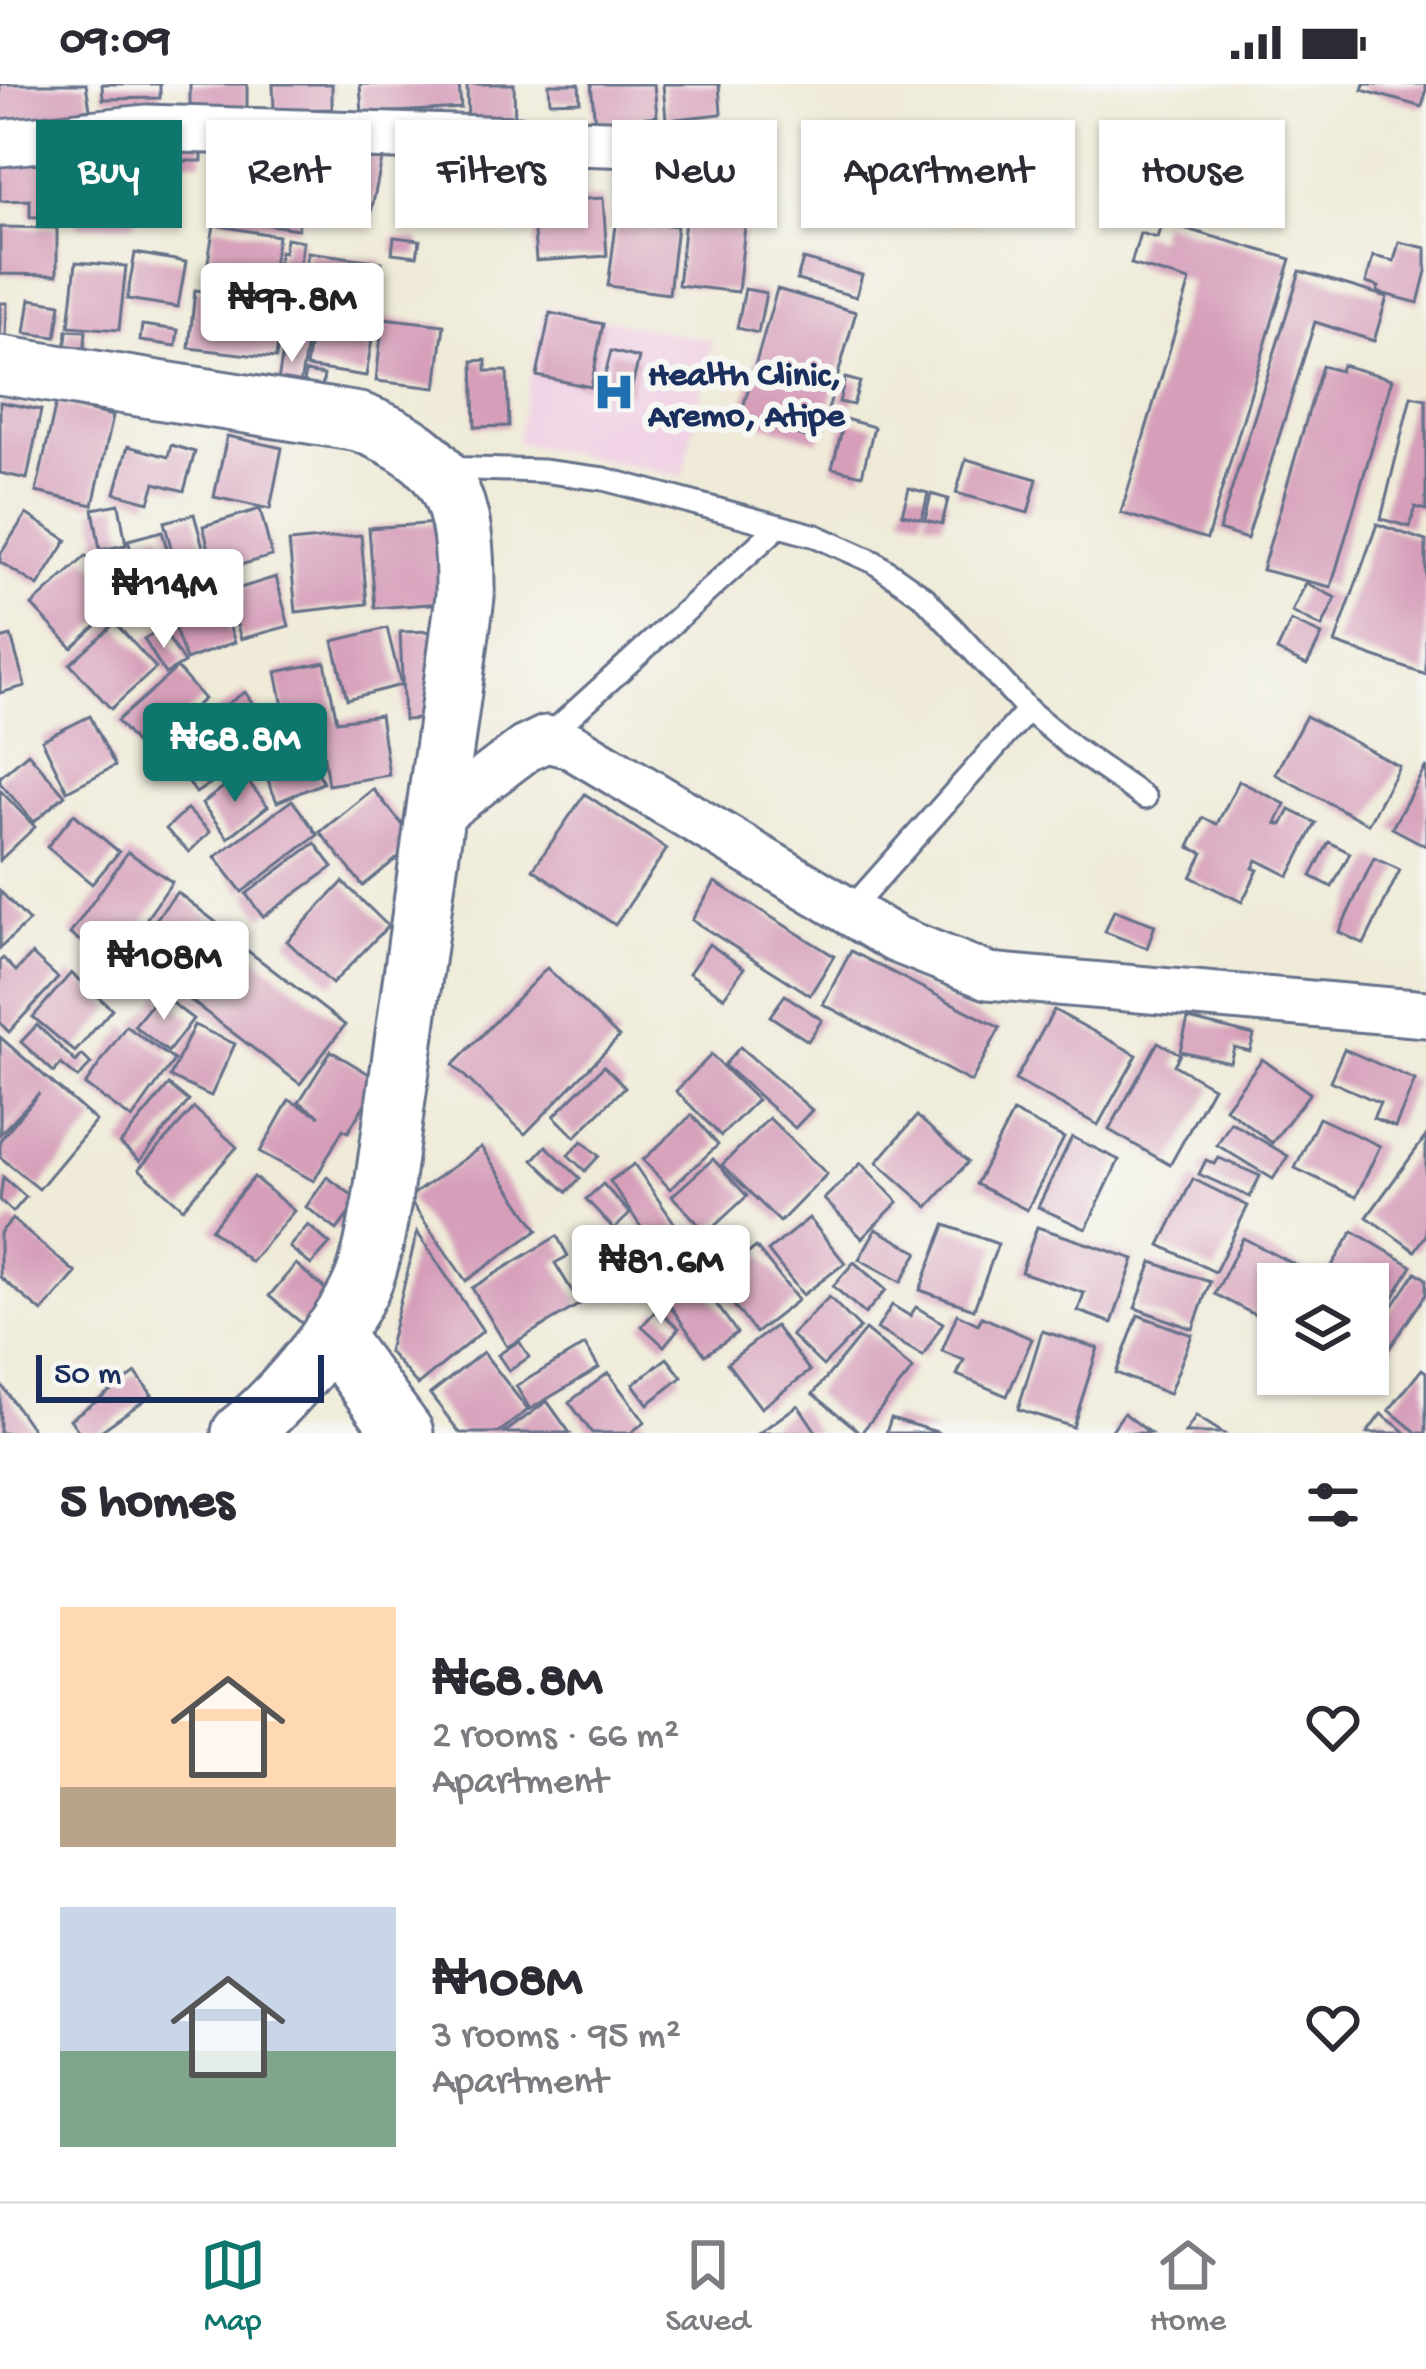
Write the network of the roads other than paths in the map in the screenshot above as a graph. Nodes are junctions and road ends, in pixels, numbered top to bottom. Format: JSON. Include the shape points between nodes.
{"nodes":[{"id":1,"x":0,"y":143,"type":"edge"},
{"id":2,"x":612,"y":143,"type":"edge"},
{"id":3,"x":0,"y":365,"type":"edge"},
{"id":4,"x":434,"y":467,"type":"junction"},
{"id":5,"x":779,"y":526,"type":"junction"},
{"id":6,"x":1028,"y":710,"type":"junction"},
{"id":7,"x":546,"y":739,"type":"junction"},
{"id":8,"x":1145,"y":798,"type":"dead end"},
{"id":9,"x":437,"y":816,"type":"junction"},
{"id":10,"x":850,"y":910,"type":"junction"},
{"id":11,"x":1426,"y":1014,"type":"edge"},
{"id":12,"x":331,"y":1334,"type":"junction"},
{"id":13,"x":241,"y":1433,"type":"edge"},
{"id":14,"x":404,"y":1433,"type":"edge"}],
"edges":[{"from":1,"to":2,"type":"street","via":[[147,128]]},
{"from":3,"to":4,"type":"street","via":[[359,422],[400,437]]},
{"from":4,"to":5,"type":"lane","via":[[604,479]]},
{"from":4,"to":9,"type":"street","via":[[458,503],[466,549]]},
{"from":5,"to":6,"type":"lane","via":[[874,562],[924,597]]},
{"from":5,"to":7,"type":"lane"},
{"from":6,"to":8,"type":"lane"},
{"from":6,"to":10,"type":"lane"},
{"from":7,"to":9,"type":"street"},
{"from":7,"to":10,"type":"street","via":[[570,745]]},
{"from":9,"to":12,"type":"street","via":[[382,1201],[365,1277]]},
{"from":10,"to":11,"type":"street","via":[[988,976]]},
{"from":12,"to":13,"type":"street"},
{"from":12,"to":14,"type":"street"}]}
